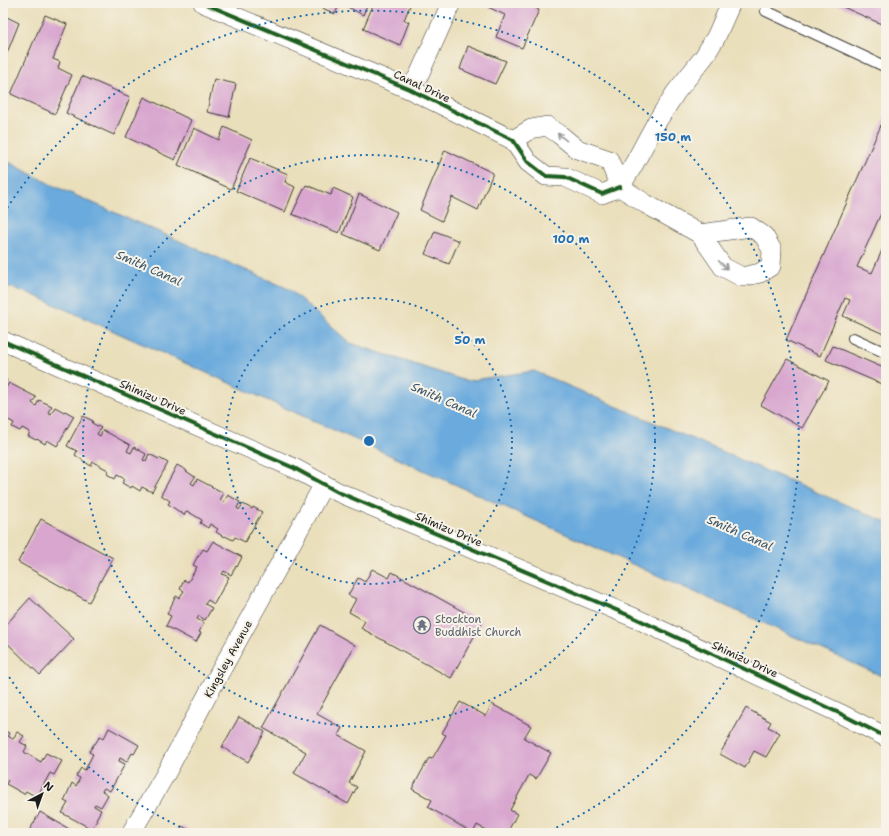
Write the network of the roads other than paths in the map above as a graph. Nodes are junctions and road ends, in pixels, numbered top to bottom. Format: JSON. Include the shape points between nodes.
{"nodes":[{"id":1,"x":203,"y":3,"type":"edge"},
{"id":2,"x":451,"y":3,"type":"edge"},
{"id":3,"x":731,"y":3,"type":"edge"},
{"id":4,"x":769,"y":3,"type":"edge"},
{"id":5,"x":886,"y":67,"type":"edge"},
{"id":6,"x":409,"y":89,"type":"junction"},
{"id":7,"x":512,"y":140,"type":"junction"},
{"id":8,"x":577,"y":150,"type":"junction"},
{"id":9,"x":565,"y":177,"type":"junction"},
{"id":10,"x":620,"y":187,"type":"junction"},
{"id":11,"x":700,"y":234,"type":"dead end"},
{"id":12,"x":853,"y":338,"type":"dead end"},
{"id":13,"x":3,"y":341,"type":"edge"},
{"id":14,"x":886,"y":353,"type":"edge"},
{"id":15,"x":324,"y":484,"type":"junction"},
{"id":16,"x":886,"y":736,"type":"edge"},
{"id":17,"x":131,"y":833,"type":"edge"}],
"edges":[{"from":1,"to":6,"type":"street","name":"Canal Drive"},
{"from":2,"to":6,"type":"street","via":[[418,77]]},
{"from":3,"to":10,"type":"street","via":[[704,57],[676,92]]},
{"from":4,"to":5,"type":"lane","via":[[766,12]]},
{"from":6,"to":7,"type":"street","name":"Canal Drive"},
{"from":8,"to":7,"type":"street","one_way":true,"via":[[547,126],[531,129]]},
{"from":7,"to":9,"type":"street","name":"Canal Drive","via":[[528,162],[546,176]]},
{"from":8,"to":9,"type":"street","via":[[573,164]]},
{"from":8,"to":10,"type":"street","via":[[609,160]]},
{"from":9,"to":10,"type":"street","name":"Canal Drive","via":[[602,194]]},
{"from":10,"to":11,"type":"street"},
{"from":12,"to":14,"type":"lane"},
{"from":13,"to":15,"type":"street","name":"Shimizu Drive","via":[[294,468]]},
{"from":15,"to":16,"type":"street","name":"Shimizu Drive","via":[[635,618]]},
{"from":15,"to":17,"type":"street","name":"Kingsley Avenue"}]}
